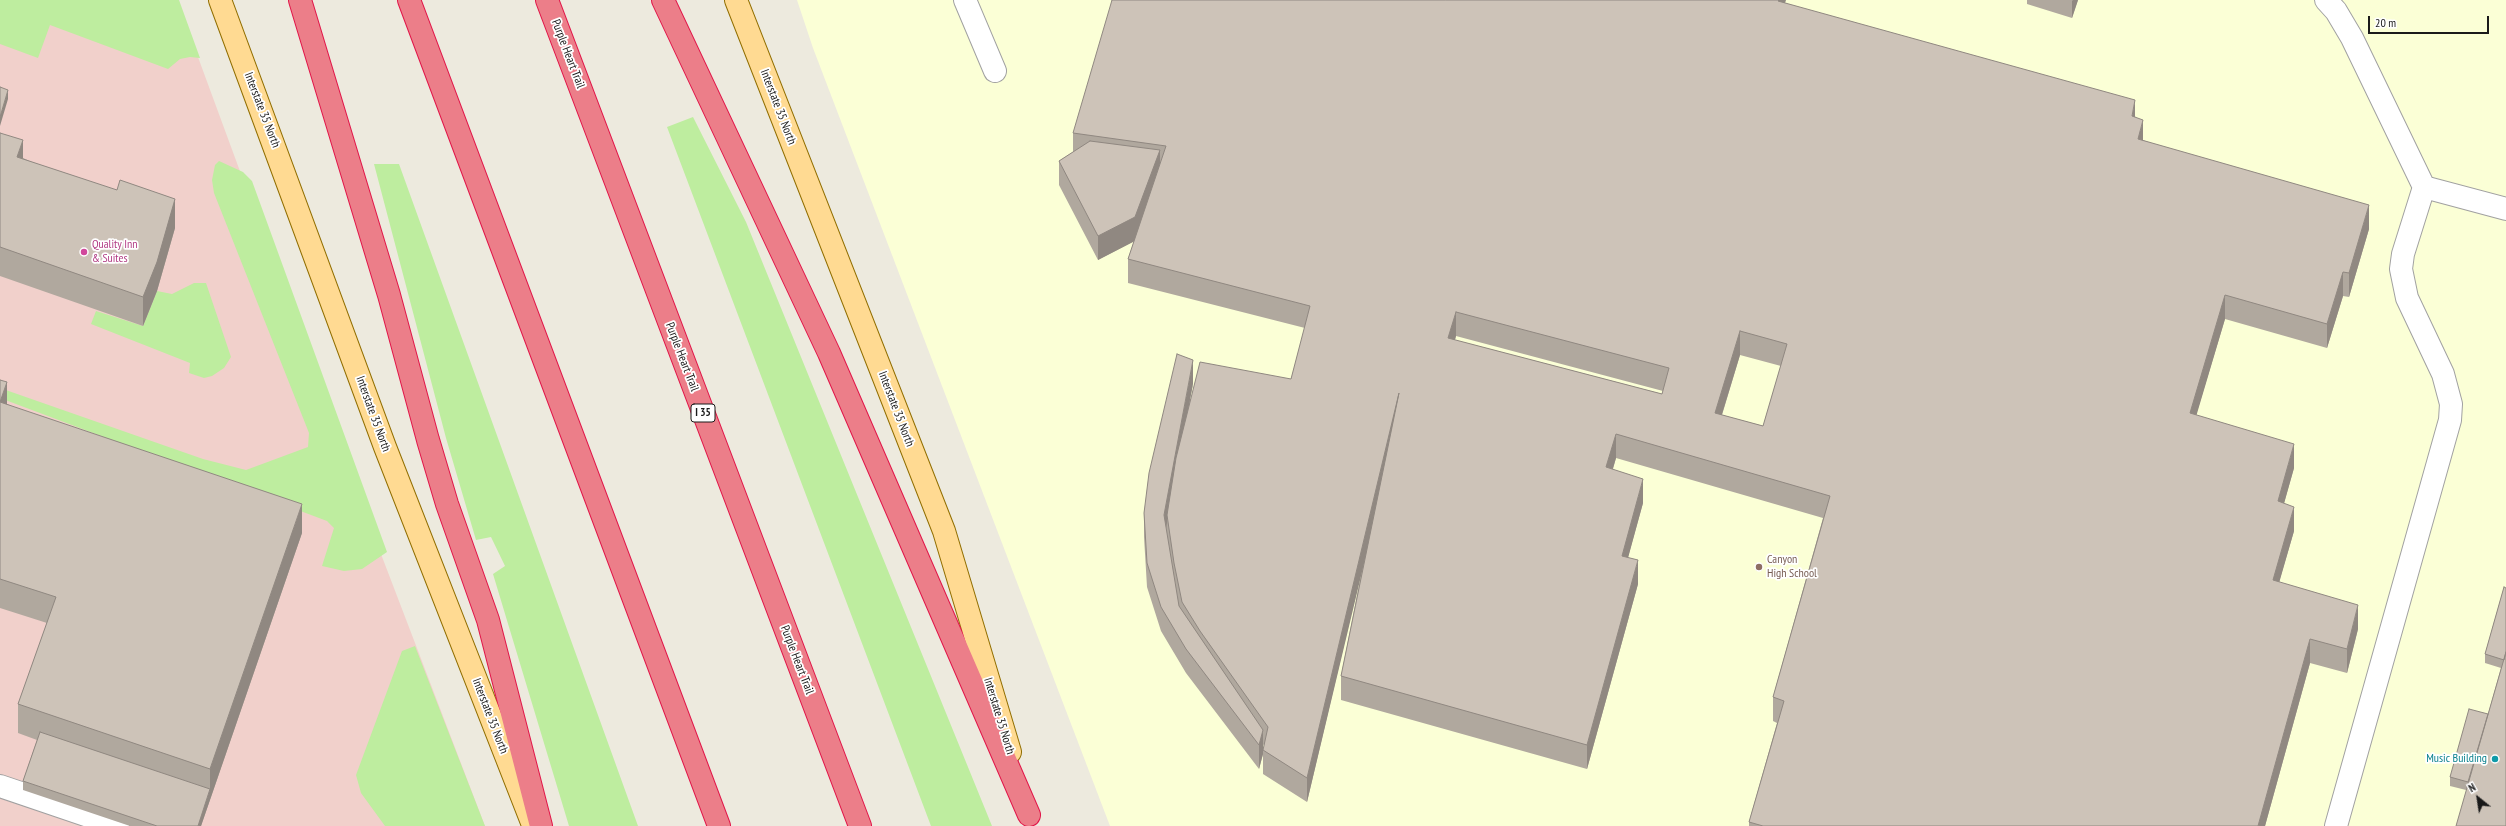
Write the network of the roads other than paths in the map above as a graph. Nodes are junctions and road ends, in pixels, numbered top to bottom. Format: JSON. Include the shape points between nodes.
{"nodes":[{"id":1,"x":220,"y":0,"type":"edge"},
{"id":2,"x":300,"y":0,"type":"edge"},
{"id":3,"x":409,"y":0,"type":"edge"},
{"id":4,"x":547,"y":0,"type":"edge"},
{"id":5,"x":663,"y":0,"type":"edge"},
{"id":6,"x":736,"y":0,"type":"edge"},
{"id":7,"x":965,"y":0,"type":"edge"},
{"id":8,"x":2326,"y":0,"type":"edge"},
{"id":9,"x":994,"y":71,"type":"dead end"},
{"id":10,"x":2424,"y":187,"type":"junction"},
{"id":11,"x":2506,"y":209,"type":"edge"},
{"id":12,"x":0,"y":786,"type":"edge"},
{"id":13,"x":1031,"y":821,"type":"edge"},
{"id":14,"x":118,"y":826,"type":"edge"},
{"id":15,"x":534,"y":826,"type":"edge"},
{"id":16,"x":541,"y":826,"type":"edge"},
{"id":17,"x":719,"y":826,"type":"edge"},
{"id":18,"x":860,"y":826,"type":"edge"},
{"id":19,"x":2336,"y":826,"type":"edge"}],
"edges":[{"from":1,"to":15,"type":"main road","name":"Interstate 35 North","via":[[385,447]]},
{"from":2,"to":16,"type":"highway","via":[[389,295],[434,461],[488,620]]},
{"from":3,"to":17,"type":"highway"},
{"from":4,"to":18,"type":"highway","name":"Purple Heart Trail","number":"I 35"},
{"from":5,"to":13,"type":"highway","via":[[829,353]]},
{"from":6,"to":13,"type":"main road","name":"Interstate 35 North","via":[[944,530]]},
{"from":7,"to":9,"type":"lane"},
{"from":8,"to":10,"type":"lane","via":[[2336,11],[2352,38]]},
{"from":10,"to":11,"type":"lane"},
{"from":10,"to":19,"type":"lane","via":[[2403,254],[2401,269],[2407,298],[2448,388],[2450,420]]},
{"from":12,"to":14,"type":"lane"}]}
